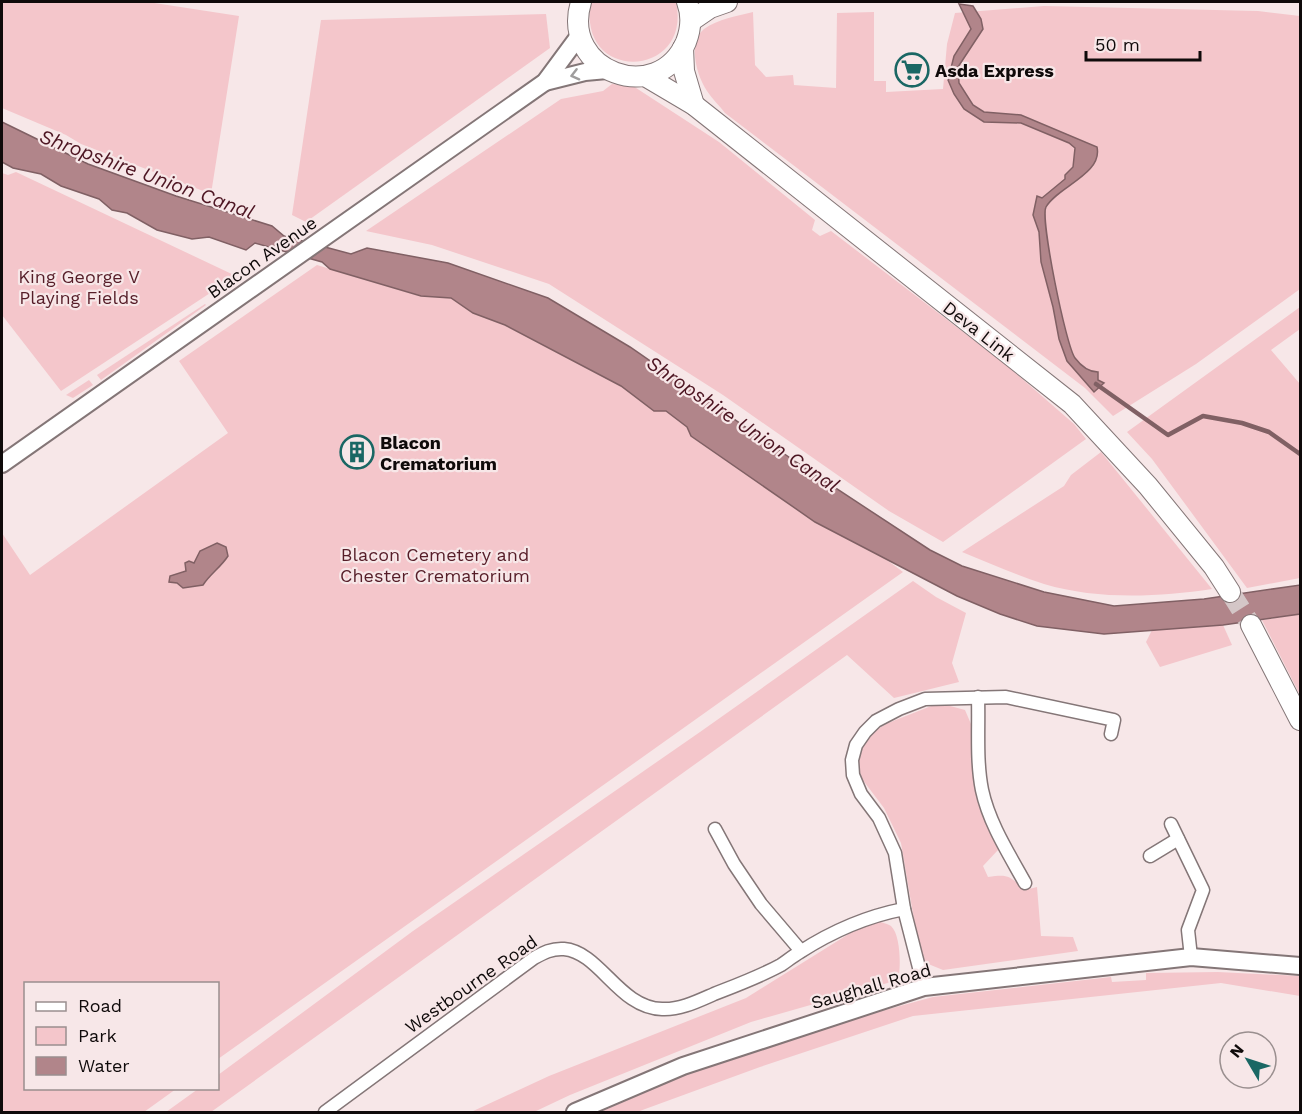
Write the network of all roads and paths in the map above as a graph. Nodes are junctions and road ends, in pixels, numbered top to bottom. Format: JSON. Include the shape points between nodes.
{"nodes":[{"id":1,"x":687,"y":2,"type":"edge"},
{"id":2,"x":727,"y":2,"type":"edge"},
{"id":3,"x":574,"y":5,"type":"edge"},
{"id":4,"x":691,"y":21,"type":"junction"},
{"id":5,"x":579,"y":36,"type":"junction"},
{"id":6,"x":683,"y":48,"type":"junction"},
{"id":7,"x":607,"y":70,"type":"junction"},
{"id":8,"x":645,"y":76,"type":"junction"},
{"id":9,"x":544,"y":82,"type":"junction"},
{"id":10,"x":694,"y":105,"type":"junction"},
{"id":11,"x":2,"y":464,"type":"edge"},
{"id":12,"x":1230,"y":592,"type":"tunnel mouth"},
{"id":13,"x":1251,"y":625,"type":"tunnel mouth"},
{"id":14,"x":978,"y":697,"type":"junction"},
{"id":15,"x":1300,"y":720,"type":"edge"},
{"id":16,"x":1111,"y":734,"type":"dead end"},
{"id":17,"x":1171,"y":824,"type":"dead end"},
{"id":18,"x":715,"y":829,"type":"dead end"},
{"id":19,"x":1178,"y":839,"type":"junction"},
{"id":20,"x":1150,"y":856,"type":"dead end"},
{"id":21,"x":1024,"y":883,"type":"dead end"},
{"id":22,"x":904,"y":909,"type":"junction"},
{"id":23,"x":801,"y":951,"type":"junction"},
{"id":24,"x":1191,"y":957,"type":"junction"},
{"id":25,"x":1300,"y":966,"type":"edge"},
{"id":26,"x":924,"y":987,"type":"junction"},
{"id":27,"x":325,"y":1113,"type":"edge"},
{"id":28,"x":575,"y":1113,"type":"edge"}],
"edges":[{"from":1,"to":4,"type":"main road"},
{"from":2,"to":4,"type":"main road"},
{"from":3,"to":5,"type":"main road"},
{"from":4,"to":6,"type":"main road"},
{"from":5,"to":7,"type":"main road","via":[[585,50]]},
{"from":5,"to":9,"type":"street","name":"Blacon Avenue"},
{"from":6,"to":8,"type":"main road","via":[[674,61]]},
{"from":6,"to":10,"type":"main road","via":[[684,71]]},
{"from":7,"to":8,"type":"main road"},
{"from":7,"to":9,"type":"street","name":"Blacon Avenue","one_way":true},
{"from":8,"to":10,"type":"main road","name":"Deva Link"},
{"from":9,"to":11,"type":"street","name":"Blacon Avenue"},
{"from":10,"to":12,"type":"main road","name":"Deva Link","via":[[1072,404],[1148,486]]},
{"from":13,"to":15,"type":"main road"},
{"from":14,"to":16,"type":"street","via":[[1006,697],[1114,720]]},
{"from":14,"to":21,"type":"street","via":[[982,790],[992,820]]},
{"from":14,"to":22,"type":"street","via":[[925,699],[898,709],[876,721],[856,745],[853,775],[895,853]]},
{"from":17,"to":19,"type":"street"},
{"from":18,"to":23,"type":"street","via":[[761,904]]},
{"from":19,"to":20,"type":"street"},
{"from":19,"to":24,"type":"street","via":[[1203,890],[1188,930]]},
{"from":22,"to":23,"type":"street","name":"Westbourne Road","via":[[881,913]]},
{"from":22,"to":26,"type":"street"},
{"from":23,"to":27,"type":"street","name":"Westbourne Road","via":[[751,980],[693,1003],[660,1009],[645,1007],[627,995],[576,952],[548,950]]},
{"from":24,"to":25,"type":"street","name":"Saughall Road"},
{"from":24,"to":26,"type":"street","name":"Saughall Road"},
{"from":26,"to":28,"type":"street","name":"Saughall Road","via":[[682,1066]]}]}
